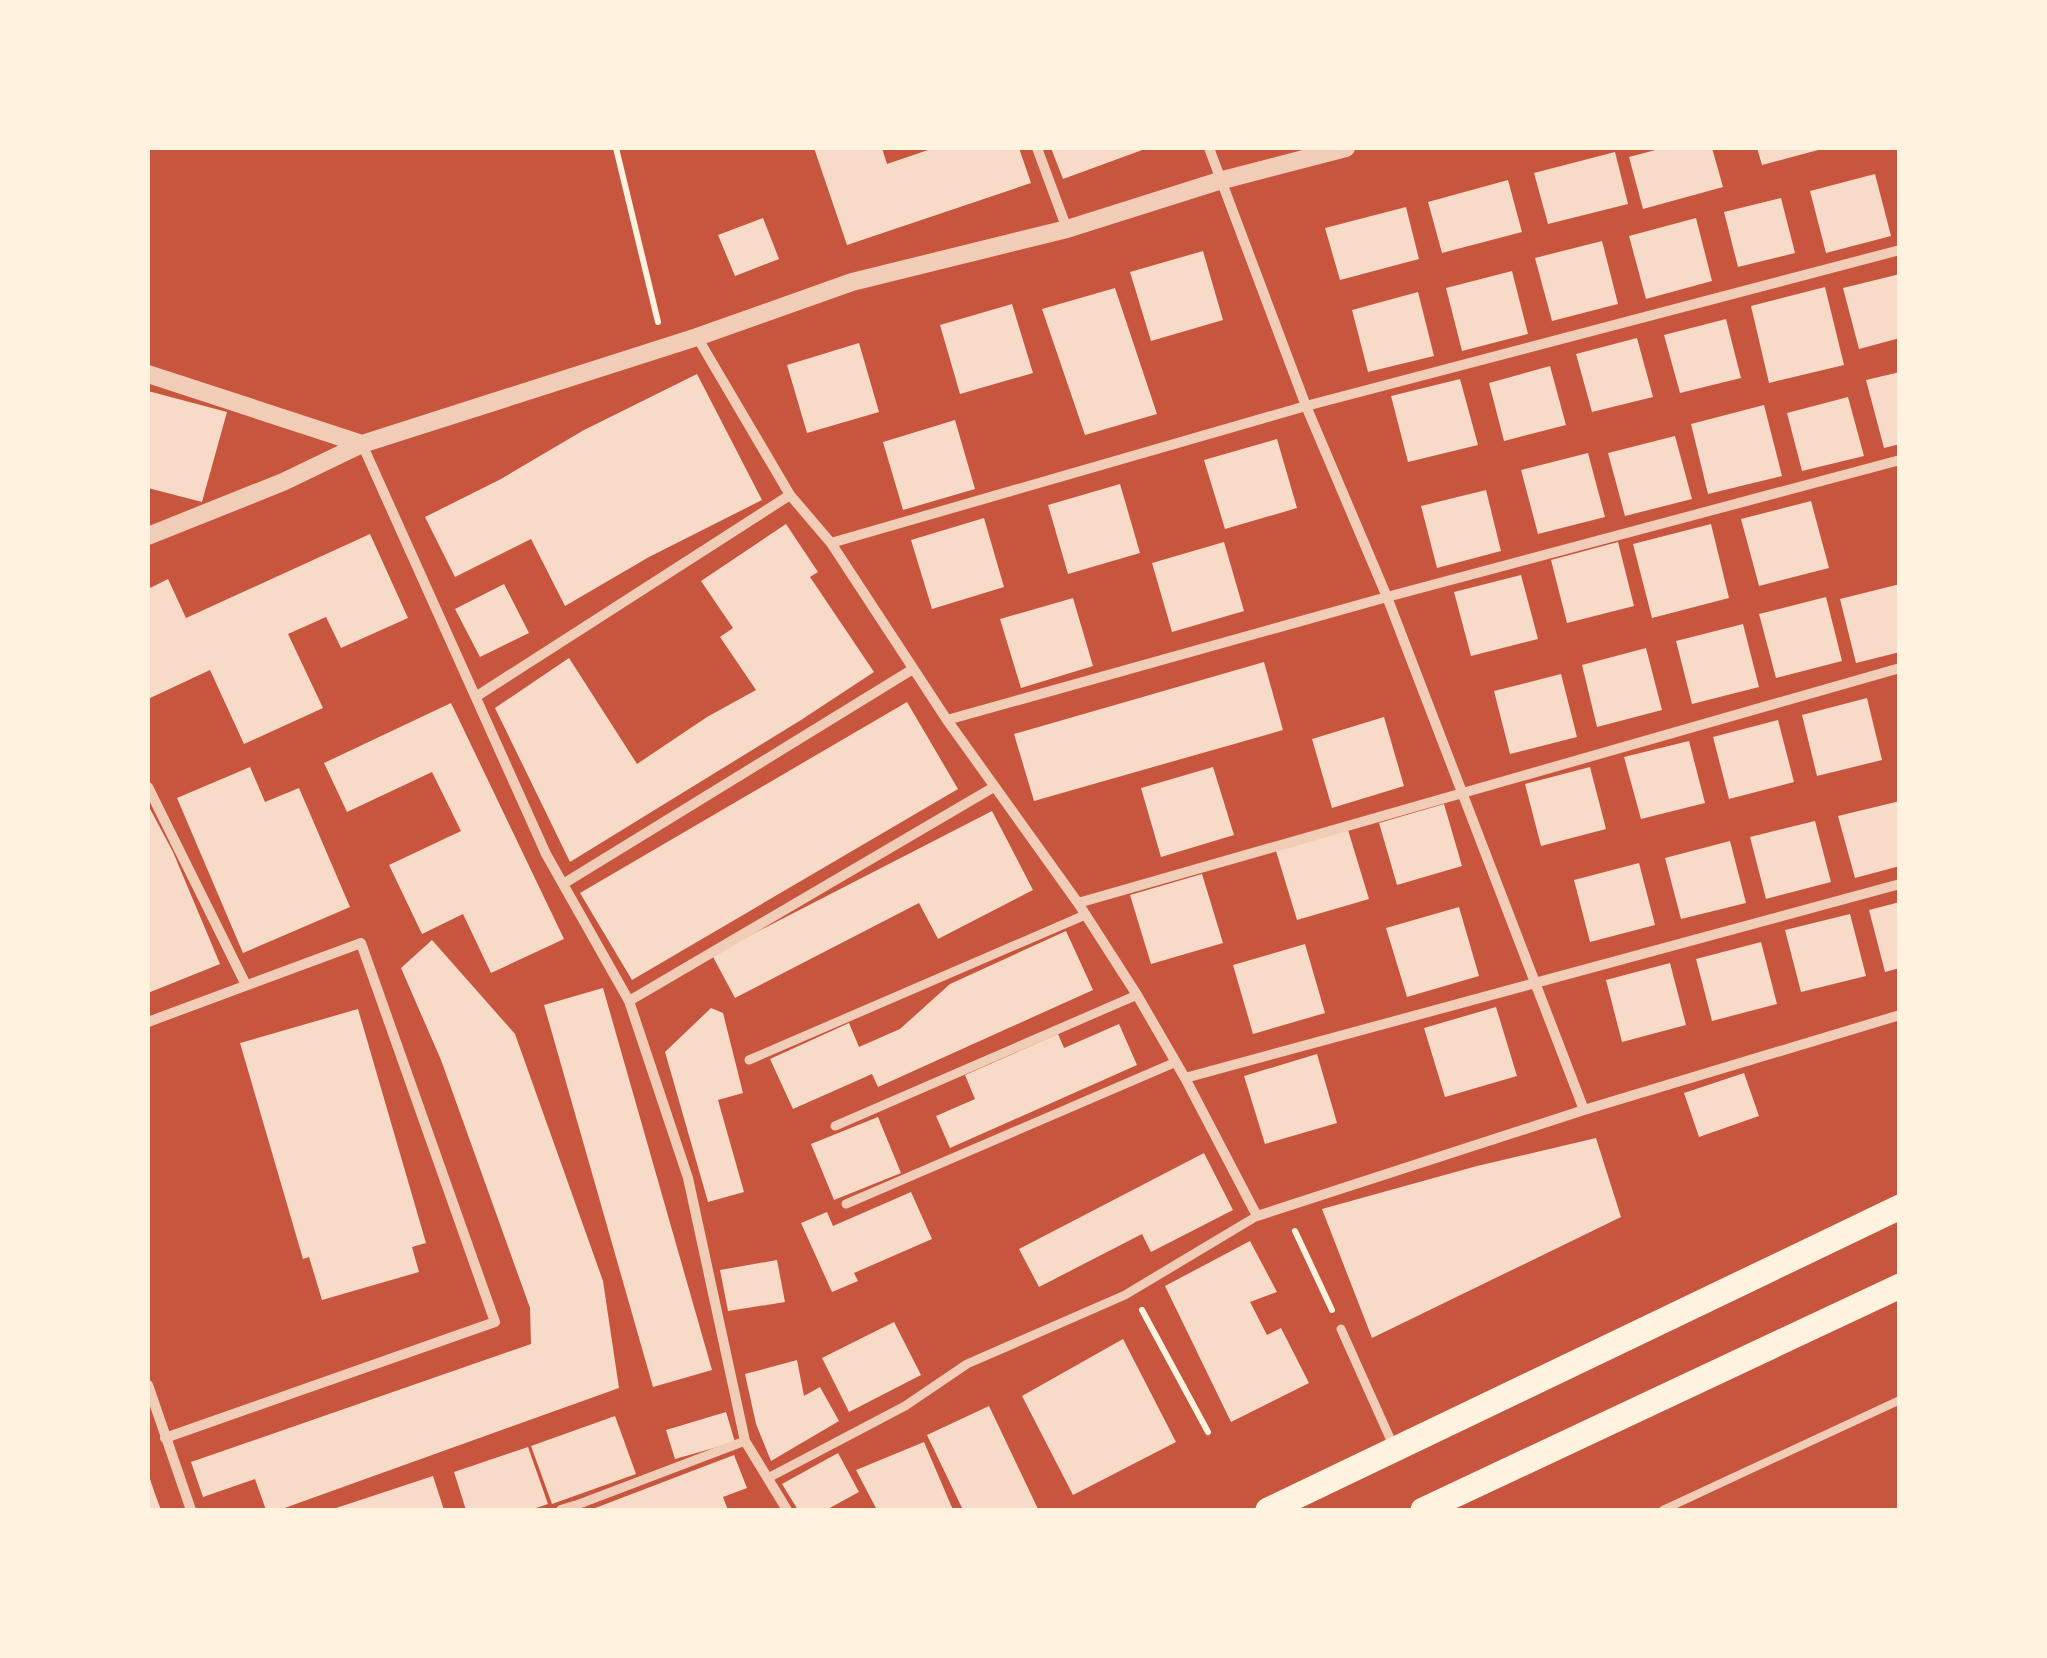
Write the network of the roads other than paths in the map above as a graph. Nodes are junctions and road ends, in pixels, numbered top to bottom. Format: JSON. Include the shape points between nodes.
{"nodes":[{"id":1,"x":1038,"y":148,"type":"edge"},
{"id":2,"x":1208,"y":148,"type":"edge"},
{"id":3,"x":1346,"y":148,"type":"edge"},
{"id":4,"x":1220,"y":181,"type":"junction"},
{"id":5,"x":1067,"y":229,"type":"junction"},
{"id":6,"x":1900,"y":250,"type":"edge"},
{"id":7,"x":697,"y":337,"type":"junction"},
{"id":8,"x":148,"y":374,"type":"edge"},
{"id":9,"x":1306,"y":406,"type":"junction"},
{"id":10,"x":362,"y":444,"type":"junction"},
{"id":11,"x":1900,"y":460,"type":"edge"},
{"id":12,"x":790,"y":495,"type":"junction"},
{"id":13,"x":148,"y":536,"type":"edge"},
{"id":14,"x":831,"y":543,"type":"junction"},
{"id":15,"x":1387,"y":597,"type":"junction"},
{"id":16,"x":1900,"y":668,"type":"edge"},
{"id":17,"x":913,"y":670,"type":"junction"},
{"id":18,"x":476,"y":696,"type":"junction"},
{"id":19,"x":947,"y":720,"type":"junction"},
{"id":20,"x":994,"y":786,"type":"junction"},
{"id":21,"x":148,"y":788,"type":"edge"},
{"id":22,"x":1462,"y":794,"type":"junction"},
{"id":23,"x":563,"y":884,"type":"junction"},
{"id":24,"x":1900,"y":884,"type":"edge"},
{"id":25,"x":1078,"y":903,"type":"junction"},
{"id":26,"x":1085,"y":914,"type":"junction"},
{"id":27,"x":1536,"y":980,"type":"junction"},
{"id":28,"x":246,"y":986,"type":"junction"},
{"id":29,"x":1137,"y":996,"type":"junction"},
{"id":30,"x":629,"y":1001,"type":"junction"},
{"id":31,"x":1900,"y":1015,"type":"edge"},
{"id":32,"x":148,"y":1022,"type":"edge"},
{"id":33,"x":749,"y":1060,"type":"dead end"},
{"id":34,"x":1176,"y":1062,"type":"junction"},
{"id":35,"x":1186,"y":1078,"type":"junction"},
{"id":36,"x":1584,"y":1110,"type":"junction"},
{"id":37,"x":835,"y":1126,"type":"dead end"},
{"id":38,"x":846,"y":1204,"type":"dead end"},
{"id":39,"x":1900,"y":1207,"type":"edge"},
{"id":40,"x":1258,"y":1216,"type":"junction"},
{"id":41,"x":1900,"y":1286,"type":"edge"},
{"id":42,"x":1340,"y":1329,"type":"road end"},
{"id":43,"x":148,"y":1385,"type":"edge"},
{"id":44,"x":1900,"y":1400,"type":"edge"},
{"id":45,"x":165,"y":1438,"type":"junction"},
{"id":46,"x":745,"y":1442,"type":"junction"},
{"id":47,"x":1395,"y":1450,"type":"junction"},
{"id":48,"x":768,"y":1478,"type":"junction"},
{"id":49,"x":574,"y":1506,"type":"joint"},
{"id":50,"x":191,"y":1510,"type":"edge"},
{"id":51,"x":561,"y":1510,"type":"edge"},
{"id":52,"x":787,"y":1510,"type":"edge"},
{"id":53,"x":1268,"y":1510,"type":"edge"},
{"id":54,"x":1423,"y":1510,"type":"edge"},
{"id":55,"x":1663,"y":1510,"type":"edge"}],
"edges":[{"from":1,"to":5,"type":"street"},
{"from":2,"to":4,"type":"street"},
{"from":3,"to":4,"type":"street"},
{"from":4,"to":5,"type":"street"},
{"from":4,"to":9,"type":"street"},
{"from":5,"to":7,"type":"street","via":[[852,282]]},
{"from":6,"to":9,"type":"street"},
{"from":7,"to":10,"type":"street"},
{"from":7,"to":12,"type":"street"},
{"from":8,"to":10,"type":"street"},
{"from":9,"to":14,"type":"street"},
{"from":9,"to":15,"type":"street"},
{"from":10,"to":13,"type":"street"},
{"from":10,"to":18,"type":"street"},
{"from":11,"to":15,"type":"street"},
{"from":12,"to":14,"type":"street"},
{"from":12,"to":18,"type":"street"},
{"from":14,"to":17,"type":"street"},
{"from":15,"to":19,"type":"street"},
{"from":15,"to":22,"type":"street"},
{"from":16,"to":22,"type":"street"},
{"from":17,"to":19,"type":"street"},
{"from":17,"to":23,"type":"street"},
{"from":18,"to":23,"type":"street"},
{"from":19,"to":20,"type":"street"},
{"from":20,"to":25,"type":"street"},
{"from":20,"to":30,"type":"street"},
{"from":21,"to":28,"type":"street"},
{"from":22,"to":25,"type":"street"},
{"from":22,"to":27,"type":"street"},
{"from":23,"to":30,"type":"street"},
{"from":24,"to":27,"type":"street"},
{"from":25,"to":26,"type":"street"},
{"from":26,"to":29,"type":"street"},
{"from":26,"to":33,"type":"street"},
{"from":27,"to":35,"type":"street"},
{"from":27,"to":36,"type":"street"},
{"from":28,"to":32,"type":"street"},
{"from":28,"to":45,"type":"street","via":[[361,943],[495,1322]]},
{"from":29,"to":34,"type":"street"},
{"from":29,"to":37,"type":"street"},
{"from":30,"to":46,"type":"street","via":[[688,1178]]},
{"from":31,"to":36,"type":"street"},
{"from":34,"to":35,"type":"street"},
{"from":34,"to":38,"type":"street"},
{"from":35,"to":40,"type":"street"},
{"from":36,"to":40,"type":"street"},
{"from":39,"to":47,"type":"main road"},
{"from":40,"to":48,"type":"street","via":[[1132,1291],[967,1364],[905,1406]]},
{"from":41,"to":54,"type":"main road"},
{"from":42,"to":47,"type":"street"},
{"from":43,"to":45,"type":"street"},
{"from":44,"to":55,"type":"lane"},
{"from":45,"to":50,"type":"street"},
{"from":46,"to":48,"type":"street"},
{"from":46,"to":49,"type":"street"},
{"from":47,"to":53,"type":"main road"},
{"from":48,"to":52,"type":"street"},
{"from":49,"to":51,"type":"street"}]}
